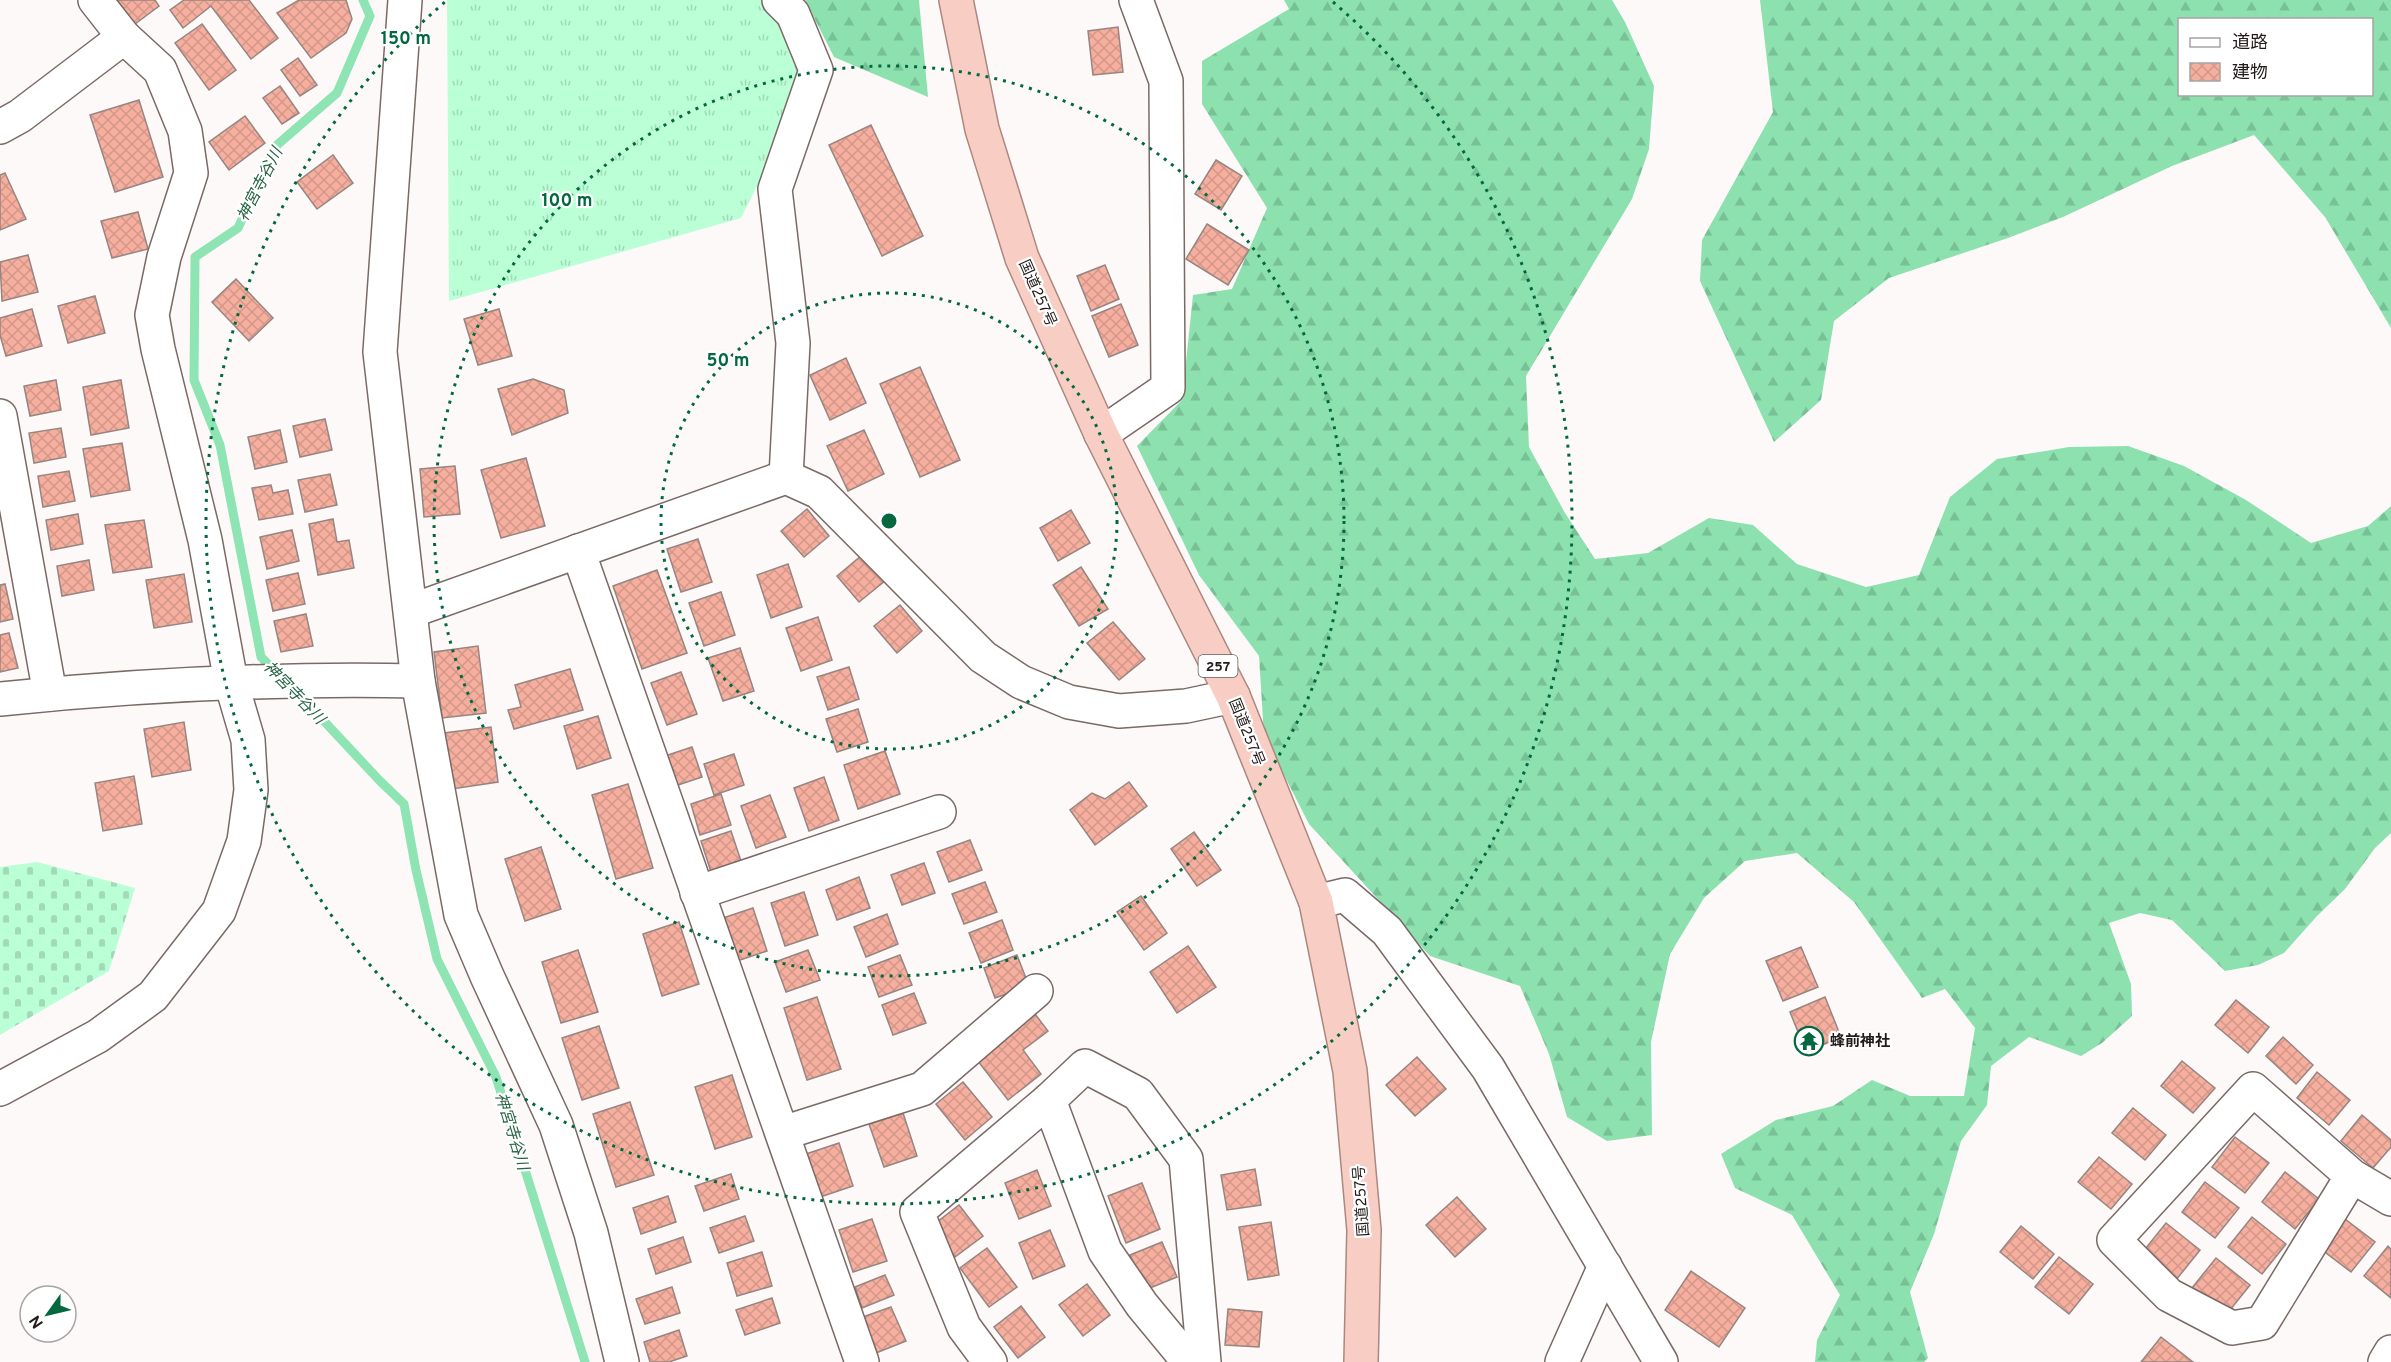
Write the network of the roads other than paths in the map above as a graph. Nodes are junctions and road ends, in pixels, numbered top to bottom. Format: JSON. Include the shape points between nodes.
{"nodes":[{"id":1,"x":95,"y":0,"type":"edge"},
{"id":2,"x":405,"y":0,"type":"edge"},
{"id":3,"x":779,"y":0,"type":"edge"},
{"id":4,"x":956,"y":0,"type":"edge"},
{"id":5,"x":1136,"y":0,"type":"edge"},
{"id":6,"x":124,"y":37,"type":"junction"},
{"id":7,"x":0,"y":127,"type":"edge"},
{"id":8,"x":0,"y":416,"type":"edge"},
{"id":9,"x":1101,"y":434,"type":"junction"},
{"id":10,"x":786,"y":477,"type":"junction"},
{"id":11,"x":578,"y":551,"type":"junction"},
{"id":12,"x":411,"y":611,"type":"junction"},
{"id":13,"x":246,"y":681,"type":"junction"},
{"id":14,"x":418,"y":681,"type":"junction"},
{"id":15,"x":50,"y":694,"type":"junction"},
{"id":16,"x":1233,"y":696,"type":"junction"},
{"id":17,"x":0,"y":699,"type":"edge"},
{"id":18,"x":939,"y":812,"type":"dead end"},
{"id":19,"x":697,"y":893,"type":"junction"},
{"id":20,"x":1316,"y":902,"type":"junction"},
{"id":21,"x":1036,"y":991,"type":"dead end"},
{"id":22,"x":0,"y":1089,"type":"edge"},
{"id":23,"x":1049,"y":1100,"type":"junction"},
{"id":24,"x":783,"y":1133,"type":"junction"},
{"id":25,"x":2352,"y":1176,"type":"junction"},
{"id":26,"x":2391,"y":1199,"type":"edge"},
{"id":27,"x":1605,"y":1266,"type":"junction"},
{"id":28,"x":2391,"y":1352,"type":"edge"},
{"id":29,"x":622,"y":1362,"type":"edge"},
{"id":30,"x":862,"y":1362,"type":"edge"},
{"id":31,"x":990,"y":1362,"type":"edge"},
{"id":32,"x":1189,"y":1362,"type":"edge"},
{"id":33,"x":1204,"y":1362,"type":"edge"},
{"id":34,"x":1361,"y":1362,"type":"edge"},
{"id":35,"x":1562,"y":1362,"type":"edge"},
{"id":36,"x":1661,"y":1362,"type":"edge"},
{"id":37,"x":2385,"y":1362,"type":"edge"}],
"edges":[{"from":1,"to":6,"type":"street"},
{"from":2,"to":12,"type":"street","via":[[380,352]]},
{"from":3,"to":10,"type":"street","via":[[794,14],[816,70],[775,189],[793,343]]},
{"from":4,"to":9,"type":"highway","name":"国道257号","number":"257","via":[[982,129],[1022,258]]},
{"from":5,"to":9,"type":"street","via":[[1166,81],[1168,388]]},
{"from":6,"to":7,"type":"street"},
{"from":6,"to":13,"type":"street","via":[[160,70],[185,131],[191,173],[164,257],[152,315],[205,540]]},
{"from":8,"to":15,"type":"street"},
{"from":9,"to":16,"type":"highway","name":"国道257号","number":"257"},
{"from":10,"to":11,"type":"street"},
{"from":10,"to":16,"type":"street","via":[[819,492],[983,657],[1021,682],[1069,702],[1119,711],[1186,706]]},
{"from":11,"to":12,"type":"street"},
{"from":11,"to":19,"type":"street"},
{"from":12,"to":14,"type":"street"},
{"from":13,"to":14,"type":"street"},
{"from":13,"to":15,"type":"street"},
{"from":13,"to":22,"type":"street","via":[[251,790],[244,841],[219,911],[153,996],[98,1036]]},
{"from":14,"to":29,"type":"street","via":[[461,915],[556,1125],[591,1233]]},
{"from":15,"to":17,"type":"street"},
{"from":16,"to":20,"type":"highway","name":"国道257号","number":"257"},
{"from":18,"to":19,"type":"street"},
{"from":19,"to":24,"type":"street"},
{"from":20,"to":27,"type":"street","via":[[1345,895],[1387,931],[1488,1068]]},
{"from":20,"to":34,"type":"highway","name":"国道257号","number":"257","via":[[1350,1071],[1364,1230]]},
{"from":21,"to":24,"type":"street","via":[[922,1089]]},
{"from":23,"to":31,"type":"street","via":[[917,1212],[964,1327]]},
{"from":23,"to":32,"type":"street","via":[[1105,1251],[1142,1305]]},
{"from":23,"to":33,"type":"street","via":[[1084,1066],[1138,1094],[1186,1159]]},
{"from":24,"to":30,"type":"street"},
{"from":25,"to":25,"type":"street","via":[[2253,1089],[2115,1240],[2169,1295],[2232,1329],[2262,1323]]},
{"from":25,"to":26,"type":"street"},
{"from":27,"to":35,"type":"street"},
{"from":27,"to":36,"type":"street"},
{"from":28,"to":37,"type":"street"}]}
